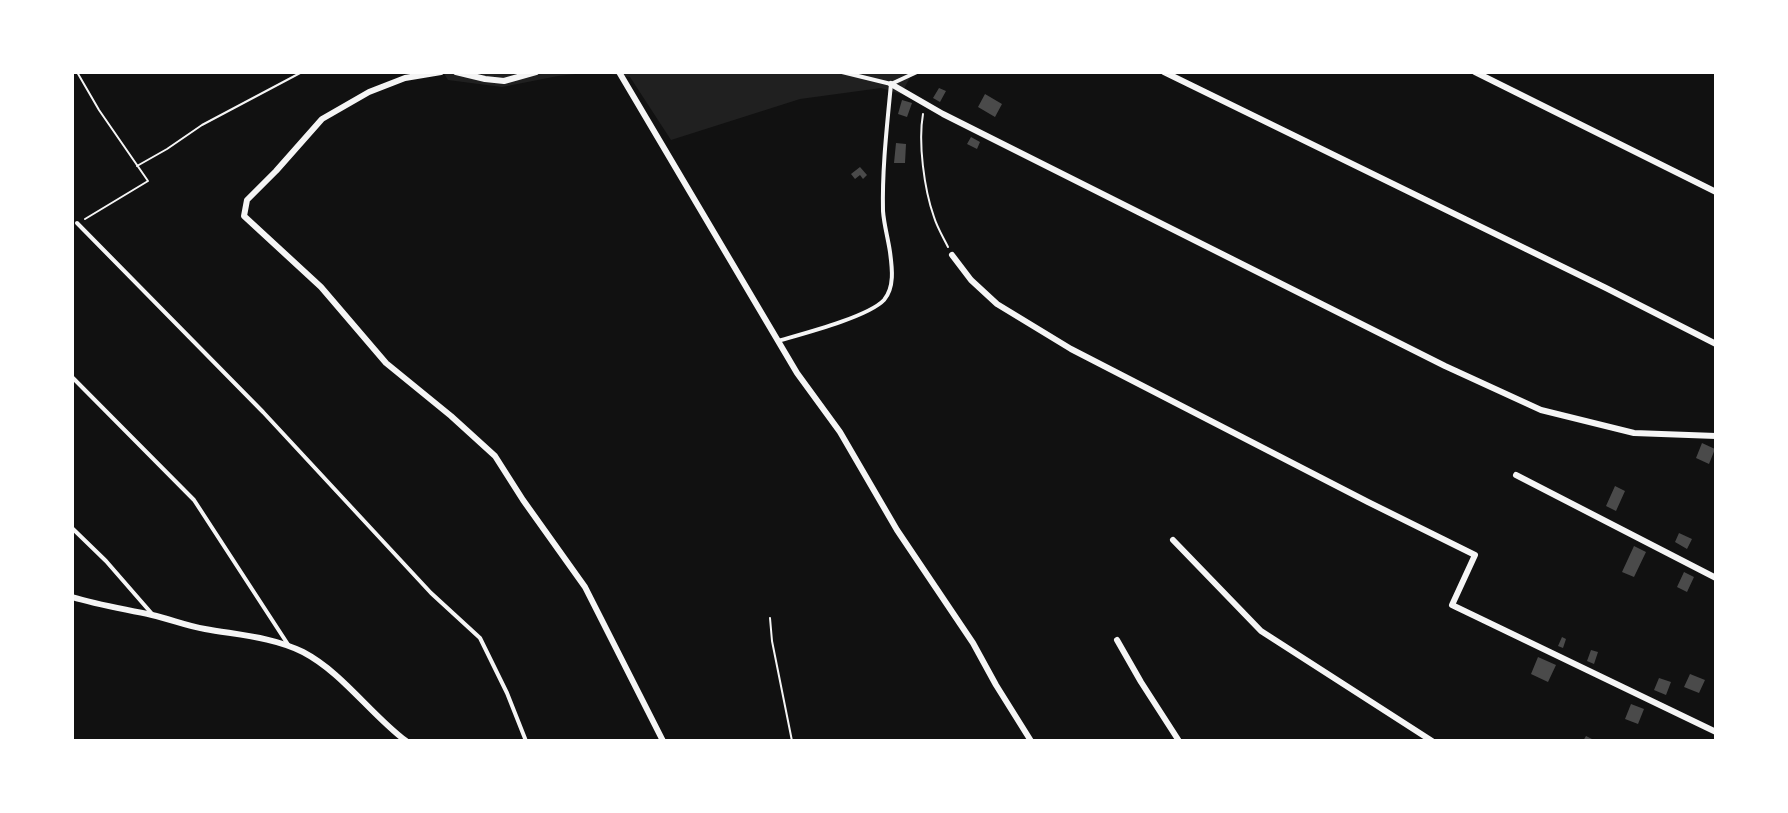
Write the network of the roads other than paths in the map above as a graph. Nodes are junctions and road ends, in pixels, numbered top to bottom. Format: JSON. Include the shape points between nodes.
{"nodes":[{"id":1,"x":441,"y":72,"type":"edge"},
{"id":2,"x":456,"y":72,"type":"edge"},
{"id":3,"x":536,"y":72,"type":"edge"},
{"id":4,"x":619,"y":72,"type":"edge"},
{"id":5,"x":842,"y":72,"type":"edge"},
{"id":6,"x":917,"y":72,"type":"edge"},
{"id":7,"x":1164,"y":72,"type":"edge"},
{"id":8,"x":1475,"y":72,"type":"edge"},
{"id":9,"x":891,"y":84,"type":"junction"},
{"id":10,"x":1716,"y":192,"type":"edge"},
{"id":11,"x":77,"y":224,"type":"road end"},
{"id":12,"x":952,"y":255,"type":"road end"},
{"id":13,"x":777,"y":341,"type":"junction"},
{"id":14,"x":1716,"y":344,"type":"edge"},
{"id":15,"x":72,"y":377,"type":"edge"},
{"id":16,"x":1716,"y":436,"type":"edge"},
{"id":17,"x":1516,"y":476,"type":"dead end"},
{"id":18,"x":72,"y":528,"type":"edge"},
{"id":19,"x":1173,"y":540,"type":"dead end"},
{"id":20,"x":1716,"y":578,"type":"edge"},
{"id":21,"x":72,"y":597,"type":"edge"},
{"id":22,"x":154,"y":616,"type":"junction"},
{"id":23,"x":1117,"y":640,"type":"dead end"},
{"id":24,"x":289,"y":647,"type":"junction"},
{"id":25,"x":1716,"y":732,"type":"edge"},
{"id":26,"x":406,"y":741,"type":"edge"},
{"id":27,"x":526,"y":741,"type":"edge"},
{"id":28,"x":663,"y":741,"type":"edge"},
{"id":29,"x":1031,"y":741,"type":"edge"},
{"id":30,"x":1179,"y":741,"type":"edge"},
{"id":31,"x":1432,"y":741,"type":"edge"}],
"edges":[{"from":1,"to":28,"type":"street","via":[[405,78],[369,92],[322,119],[247,200],[244,216],[321,287],[386,363],[495,456],[585,587]]},
{"from":2,"to":3,"type":"street","via":[[504,81]]},
{"from":4,"to":13,"type":"street"},
{"from":5,"to":9,"type":"lane"},
{"from":6,"to":9,"type":"lane"},
{"from":7,"to":14,"type":"street"},
{"from":8,"to":10,"type":"street"},
{"from":9,"to":13,"type":"lane","via":[[883,213],[892,274],[890,289],[876,306]]},
{"from":9,"to":16,"type":"street","via":[[943,114],[1434,361],[1541,410],[1634,434]]},
{"from":11,"to":27,"type":"lane","via":[[263,412],[431,593],[480,638]]},
{"from":12,"to":25,"type":"street","via":[[997,304],[1071,349],[1475,555],[1452,605]]},
{"from":13,"to":29,"type":"street","via":[[796,374],[840,432],[897,530],[973,644]]},
{"from":15,"to":24,"type":"lane","via":[[194,500]]},
{"from":17,"to":20,"type":"street"},
{"from":18,"to":22,"type":"lane"},
{"from":19,"to":31,"type":"street","via":[[1261,631]]},
{"from":21,"to":22,"type":"street"},
{"from":22,"to":24,"type":"street"},
{"from":23,"to":30,"type":"street"},
{"from":24,"to":26,"type":"street","via":[[320,663]]}]}
